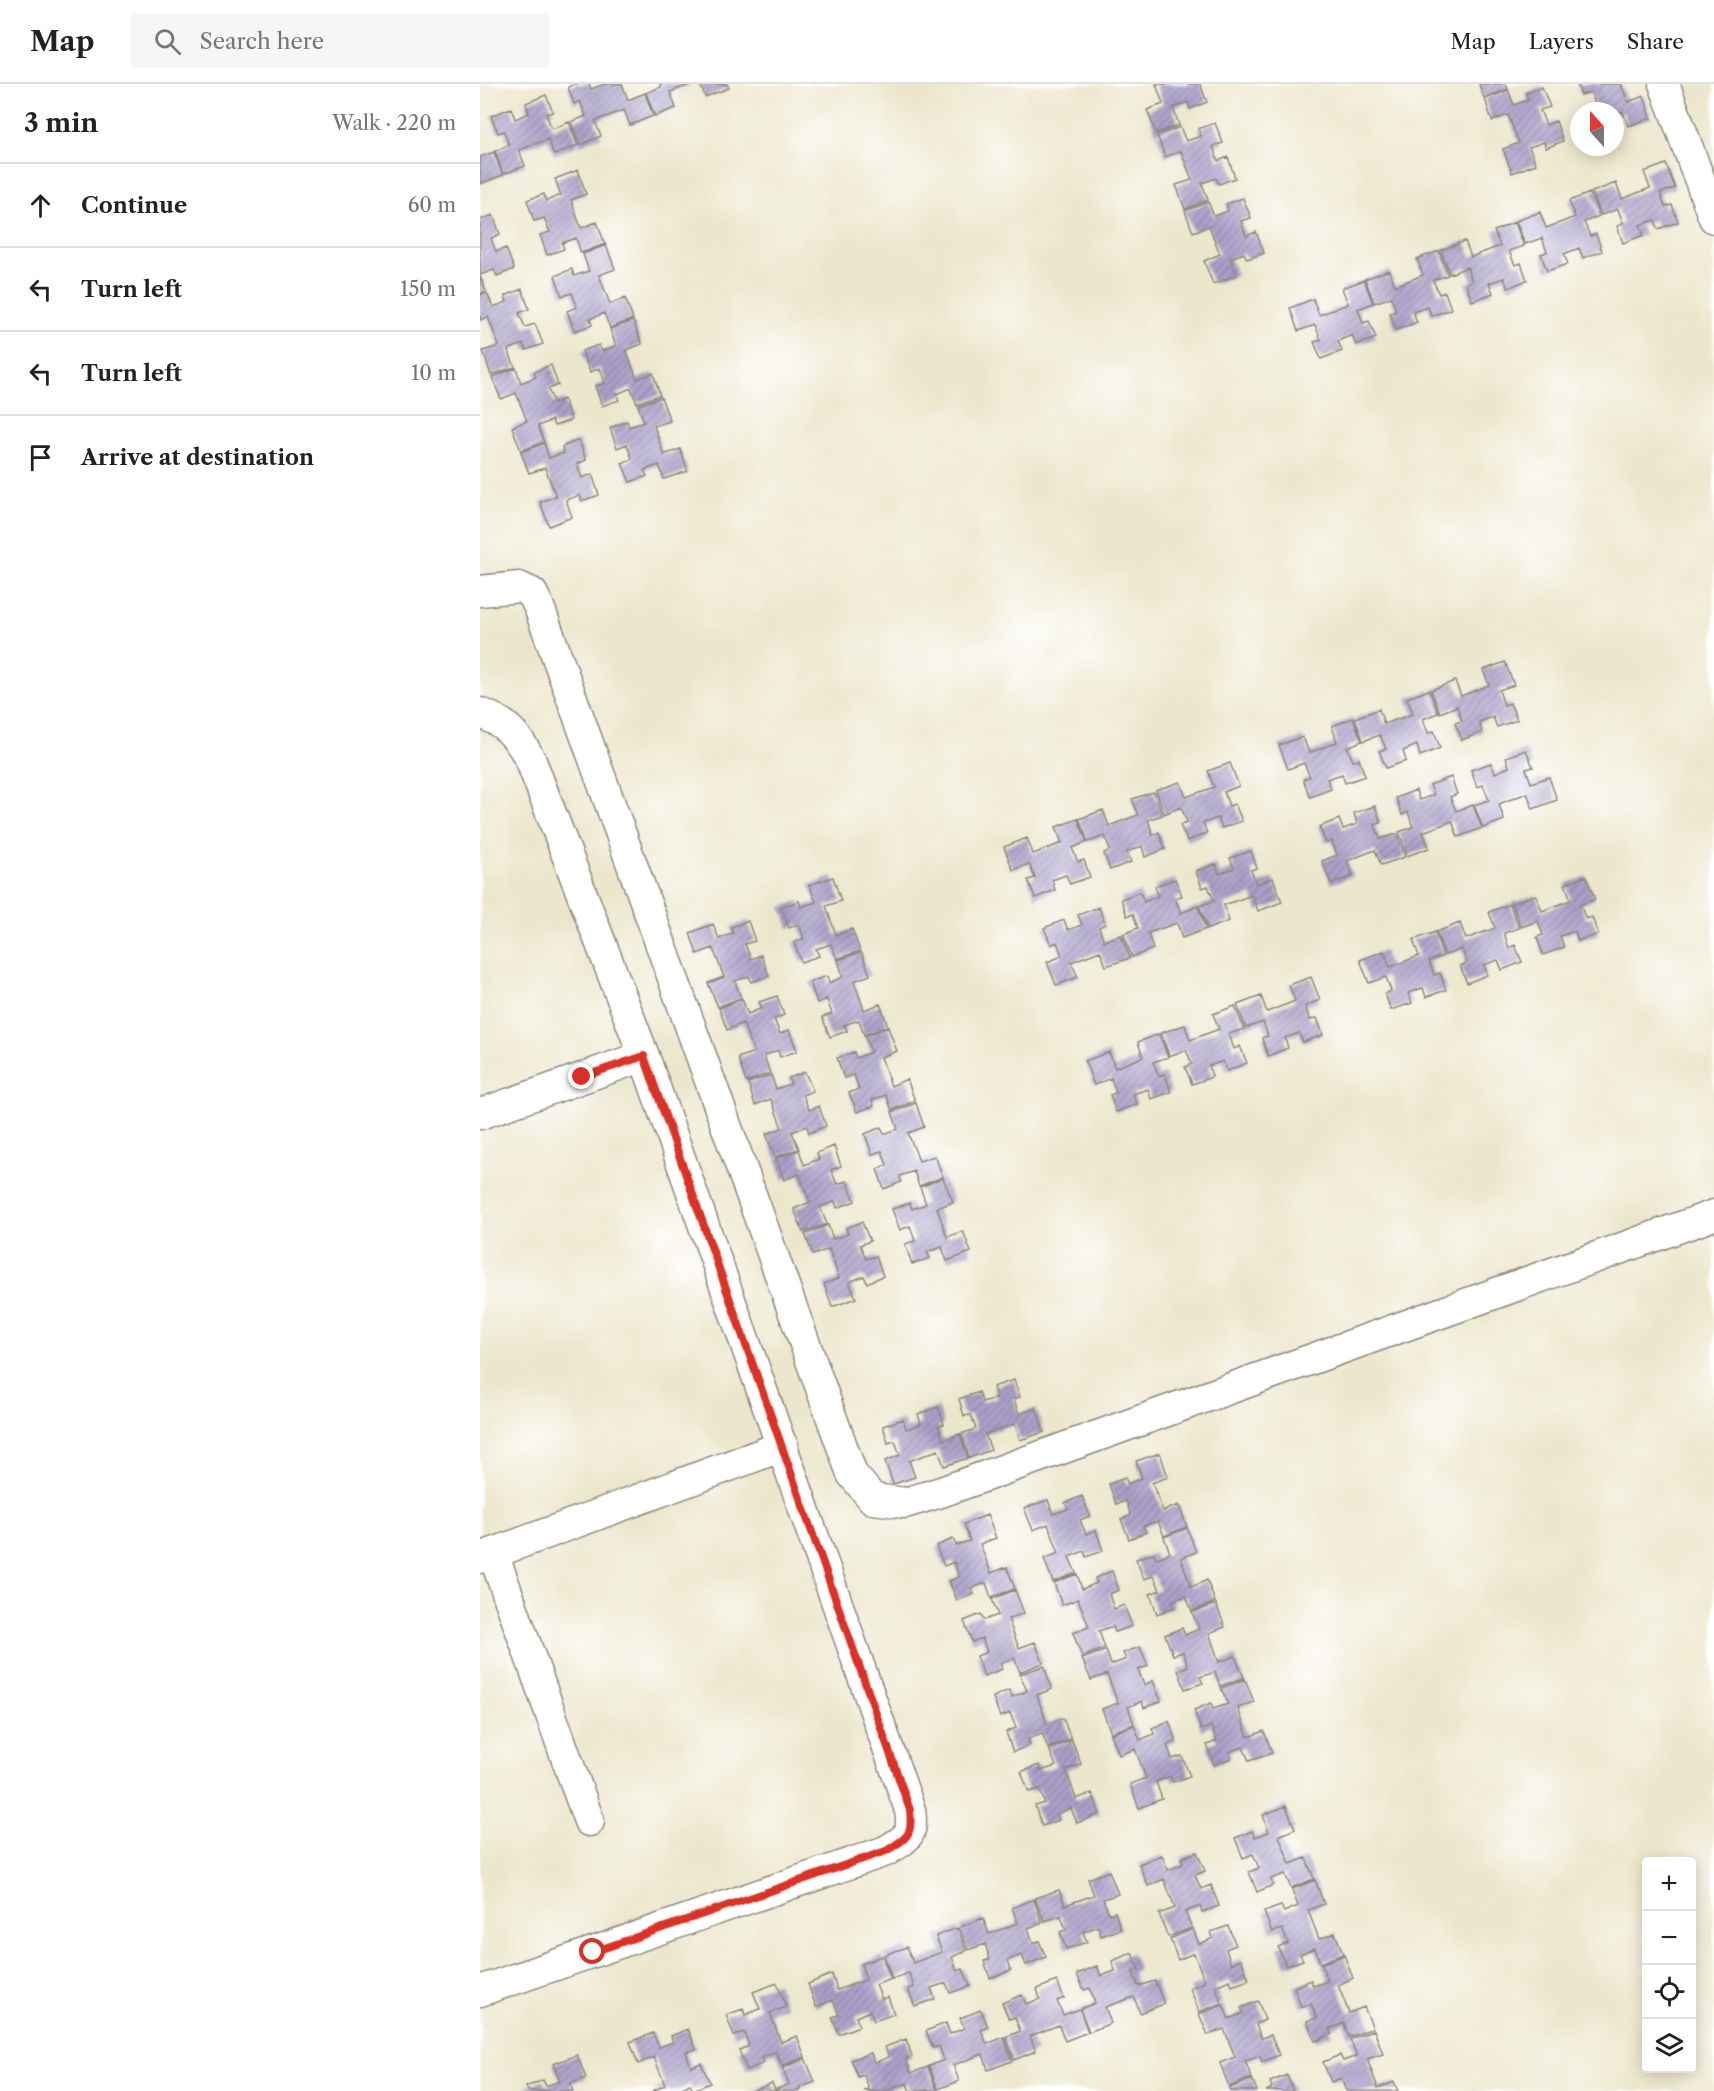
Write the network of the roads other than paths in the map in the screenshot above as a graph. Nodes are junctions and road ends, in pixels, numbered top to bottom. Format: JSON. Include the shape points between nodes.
{"nodes":[{"id":1,"x":1664,"y":84,"type":"edge"},
{"id":2,"x":1714,"y":218,"type":"edge"},
{"id":3,"x":480,"y":591,"type":"edge"},
{"id":4,"x":480,"y":713,"type":"edge"},
{"id":5,"x":644,"y":1056,"type":"junction"},
{"id":6,"x":480,"y":1114,"type":"edge"},
{"id":7,"x":1714,"y":1215,"type":"edge"},
{"id":8,"x":783,"y":1446,"type":"junction"},
{"id":9,"x":486,"y":1555,"type":"edge"},
{"id":10,"x":589,"y":1821,"type":"dead end"},
{"id":11,"x":480,"y":1990,"type":"edge"}],
"edges":[{"from":1,"to":2,"type":"street"},
{"from":3,"to":7,"type":"street","via":[[519,587],[532,592],[539,607],[852,1474],[873,1499],[905,1503],[941,1492]]},
{"from":4,"to":5,"type":"street","via":[[507,726],[531,761]]},
{"from":5,"to":6,"type":"street"},
{"from":5,"to":8,"type":"street"},
{"from":8,"to":9,"type":"street"},
{"from":8,"to":11,"type":"street","via":[[910,1810],[908,1838],[886,1851]]},
{"from":9,"to":10,"type":"street"}]}
